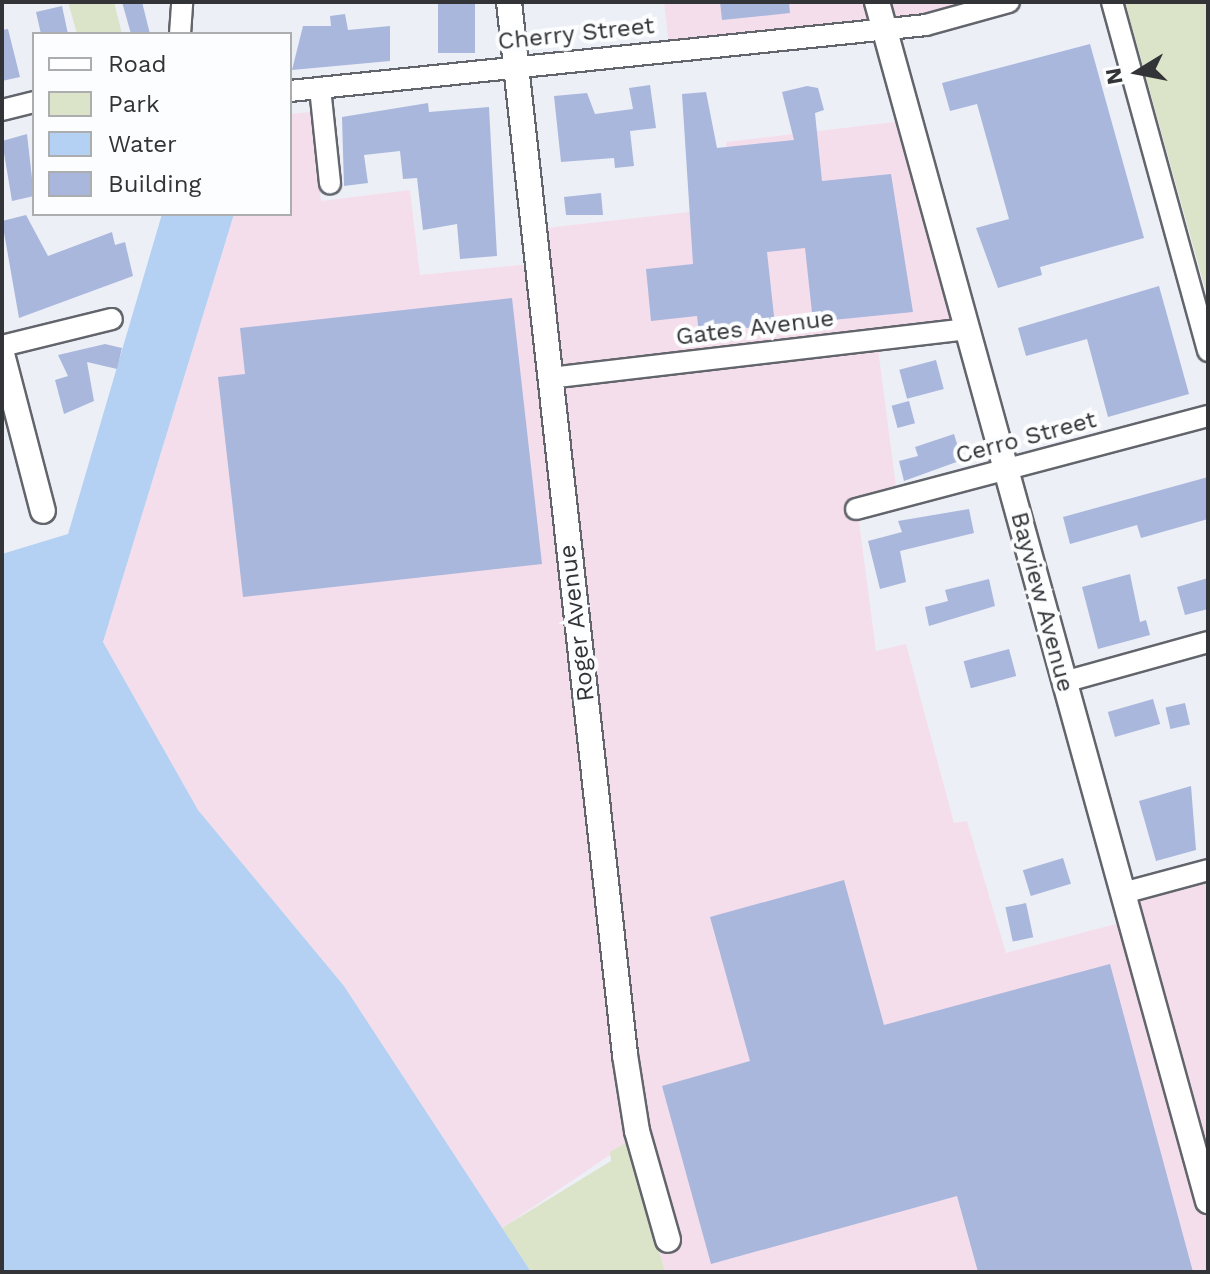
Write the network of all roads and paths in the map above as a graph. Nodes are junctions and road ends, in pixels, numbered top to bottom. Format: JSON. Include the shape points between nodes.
{"nodes":[{"id":1,"x":182,"y":2,"type":"edge"},
{"id":2,"x":509,"y":2,"type":"edge"},
{"id":3,"x":877,"y":2,"type":"edge"},
{"id":4,"x":1009,"y":2,"type":"edge"},
{"id":5,"x":1112,"y":2,"type":"edge"},
{"id":6,"x":883,"y":26,"type":"junction"},
{"id":7,"x":180,"y":32,"type":"edge"},
{"id":8,"x":516,"y":67,"type":"junction"},
{"id":9,"x":320,"y":88,"type":"junction"},
{"id":10,"x":292,"y":91,"type":"edge"},
{"id":11,"x":32,"y":102,"type":"edge"},
{"id":12,"x":2,"y":110,"type":"edge"},
{"id":13,"x":330,"y":183,"type":"dead end"},
{"id":14,"x":112,"y":319,"type":"dead end"},
{"id":15,"x":966,"y":329,"type":"junction"},
{"id":16,"x":2,"y":346,"type":"edge"},
{"id":17,"x":1208,"y":351,"type":"edge"},
{"id":18,"x":2,"y":354,"type":"edge"},
{"id":19,"x":550,"y":378,"type":"junction"},
{"id":20,"x":1208,"y":416,"type":"edge"},
{"id":21,"x":1006,"y":470,"type":"junction"},
{"id":22,"x":856,"y":509,"type":"dead end"},
{"id":23,"x":43,"y":511,"type":"dead end"},
{"id":24,"x":1208,"y":642,"type":"edge"},
{"id":25,"x":1064,"y":682,"type":"junction"},
{"id":26,"x":1208,"y":870,"type":"edge"},
{"id":27,"x":1123,"y":893,"type":"junction"},
{"id":28,"x":1208,"y":1201,"type":"edge"},
{"id":29,"x":668,"y":1240,"type":"dead end"}],
"edges":[{"from":1,"to":7,"type":"street"},
{"from":2,"to":8,"type":"street","name":"Roger Avenue"},
{"from":3,"to":6,"type":"street","name":"Bayview Avenue"},
{"from":4,"to":6,"type":"street","name":"Cherry Street","via":[[926,25]]},
{"from":5,"to":17,"type":"street"},
{"from":6,"to":8,"type":"street","name":"Cherry Street"},
{"from":6,"to":15,"type":"street","name":"Bayview Avenue"},
{"from":8,"to":9,"type":"street","name":"Cherry Street"},
{"from":8,"to":19,"type":"street","name":"Roger Avenue"},
{"from":9,"to":10,"type":"street","name":"Cherry Street"},
{"from":9,"to":13,"type":"street"},
{"from":11,"to":12,"type":"street"},
{"from":14,"to":16,"type":"street"},
{"from":15,"to":19,"type":"street","name":"Gates Avenue"},
{"from":15,"to":21,"type":"street","name":"Bayview Avenue"},
{"from":18,"to":23,"type":"street"},
{"from":19,"to":29,"type":"street","name":"Roger Avenue","via":[[625,1055],[637,1131]]},
{"from":20,"to":21,"type":"street","name":"Cerro Street"},
{"from":21,"to":22,"type":"street","name":"Cerro Street"},
{"from":21,"to":25,"type":"street","name":"Bayview Avenue"},
{"from":24,"to":25,"type":"street"},
{"from":25,"to":27,"type":"street","name":"Bayview Avenue"},
{"from":26,"to":27,"type":"street"},
{"from":27,"to":28,"type":"street","name":"Bayview Avenue"}]}
